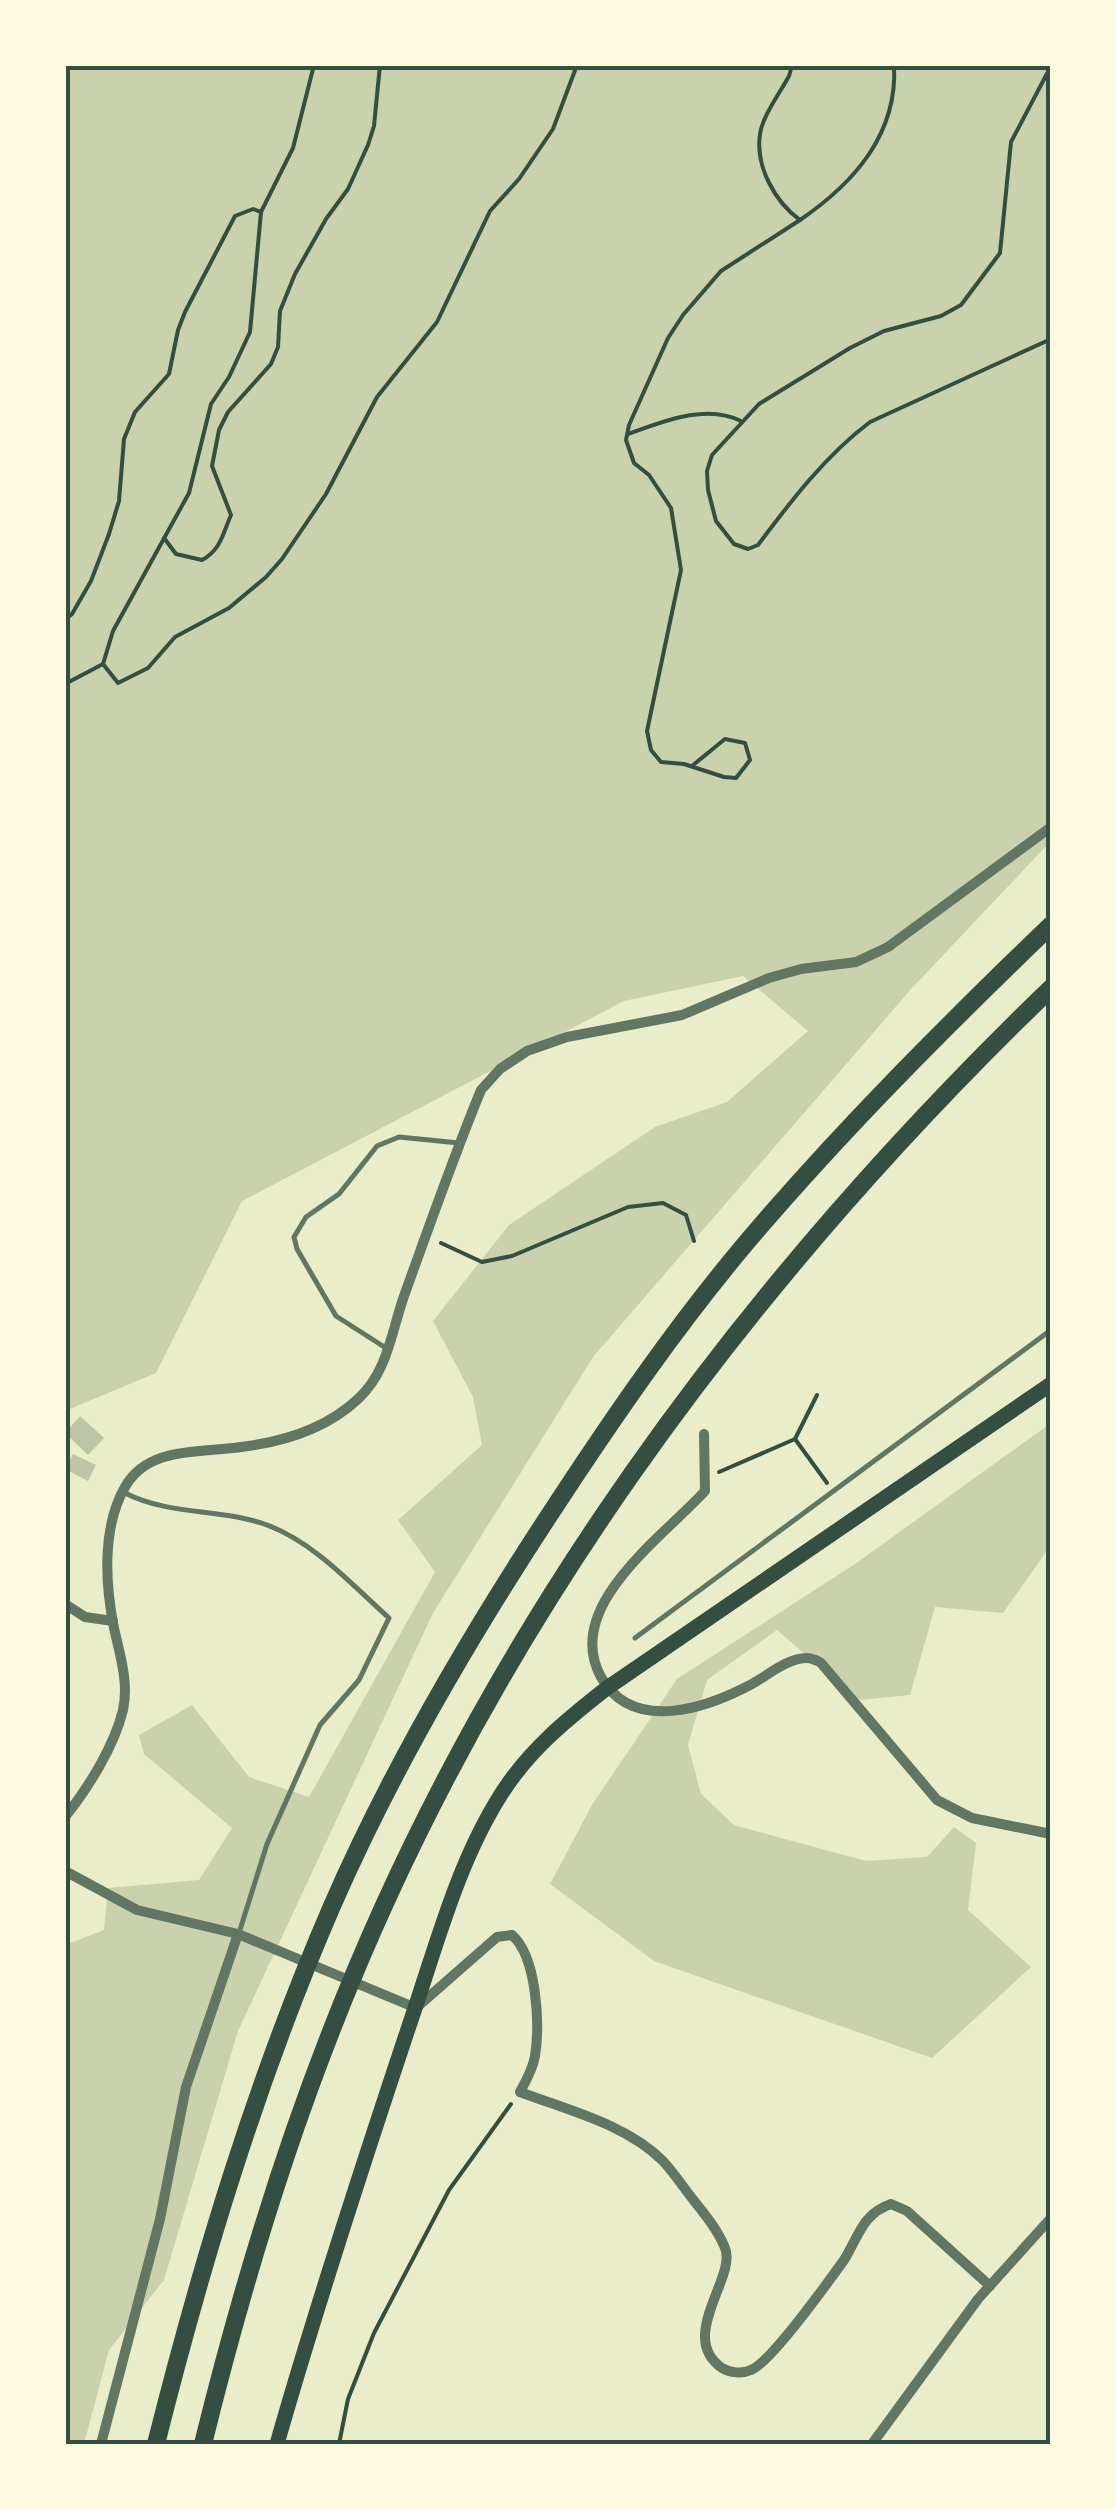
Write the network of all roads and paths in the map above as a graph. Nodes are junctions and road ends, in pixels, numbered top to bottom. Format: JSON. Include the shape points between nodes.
{"nodes":[{"id":1,"x":314,"y":65,"type":"edge"},
{"id":2,"x":380,"y":65,"type":"edge"},
{"id":3,"x":577,"y":65,"type":"edge"},
{"id":4,"x":894,"y":65,"type":"edge"},
{"id":5,"x":790,"y":66,"type":"edge"},
{"id":6,"x":1051,"y":66,"type":"edge"},
{"id":7,"x":261,"y":212,"type":"junction"},
{"id":8,"x":800,"y":220,"type":"junction"},
{"id":9,"x":1051,"y":340,"type":"edge"},
{"id":10,"x":741,"y":420,"type":"junction"},
{"id":11,"x":628,"y":434,"type":"junction"},
{"id":12,"x":164,"y":538,"type":"junction"},
{"id":13,"x":65,"y":619,"type":"edge"},
{"id":14,"x":104,"y":664,"type":"junction"},
{"id":15,"x":65,"y":684,"type":"edge"},
{"id":16,"x":692,"y":766,"type":"junction"},
{"id":17,"x":1051,"y":827,"type":"edge"},
{"id":18,"x":1051,"y":925,"type":"edge"},
{"id":19,"x":1051,"y":988,"type":"edge"},
{"id":20,"x":459,"y":1143,"type":"junction"},
{"id":21,"x":428,"y":1234,"type":"junction"},
{"id":22,"x":694,"y":1241,"type":"dead end"},
{"id":23,"x":1051,"y":1330,"type":"edge"},
{"id":24,"x":389,"y":1350,"type":"junction"},
{"id":25,"x":1051,"y":1384,"type":"edge"},
{"id":26,"x":817,"y":1394,"type":"dead end"},
{"id":27,"x":704,"y":1434,"type":"dead end"},
{"id":28,"x":795,"y":1439,"type":"junction"},
{"id":29,"x":705,"y":1477,"type":"junction"},
{"id":30,"x":833,"y":1491,"type":"junction"},
{"id":31,"x":122,"y":1492,"type":"junction"},
{"id":32,"x":65,"y":1604,"type":"edge"},
{"id":33,"x":112,"y":1621,"type":"junction"},
{"id":34,"x":635,"y":1638,"type":"dead end"},
{"id":35,"x":607,"y":1688,"type":"junction"},
{"id":36,"x":65,"y":1817,"type":"edge"},
{"id":37,"x":1051,"y":1834,"type":"edge"},
{"id":38,"x":65,"y":1870,"type":"edge"},
{"id":39,"x":238,"y":1934,"type":"junction"},
{"id":40,"x":416,"y":2008,"type":"junction"},
{"id":41,"x":520,"y":2092,"type":"junction"},
{"id":42,"x":1051,"y":2218,"type":"edge"},
{"id":43,"x":990,"y":2286,"type":"junction"},
{"id":44,"x":101,"y":2444,"type":"edge"},
{"id":45,"x":156,"y":2444,"type":"edge"},
{"id":46,"x":202,"y":2444,"type":"edge"},
{"id":47,"x":277,"y":2444,"type":"edge"},
{"id":48,"x":339,"y":2444,"type":"edge"},
{"id":49,"x":872,"y":2444,"type":"edge"}],
"edges":[{"from":1,"to":7,"type":"path","via":[[293,148]]},
{"from":2,"to":12,"type":"path","via":[[368,145],[295,274],[271,364],[228,412],[212,450],[232,514],[222,542],[202,560],[176,554]]},
{"from":3,"to":14,"type":"path","via":[[553,129],[490,211],[437,322],[377,396],[326,494],[282,559],[229,608],[175,638],[148,668],[118,682]]},
{"from":4,"to":8,"type":"path","via":[[888,123],[878,142],[833,197]]},
{"from":5,"to":8,"type":"path","via":[[762,126],[760,158],[777,196]]},
{"from":6,"to":10,"type":"path","via":[[1011,142],[1000,253],[962,305],[850,348]]},
{"from":7,"to":12,"type":"path","via":[[250,332],[210,404],[188,493]]},
{"from":7,"to":13,"type":"path","via":[[235,216],[185,312],[169,374],[135,412],[124,439],[109,534],[91,582]]},
{"from":8,"to":11,"type":"path","via":[[722,271],[683,315]]},
{"from":9,"to":10,"type":"path","via":[[870,422],[748,550],[716,521],[707,472],[712,455]]},
{"from":10,"to":11,"type":"path","via":[[688,415]]},
{"from":11,"to":16,"type":"path","via":[[634,462],[672,508],[680,570],[647,731],[661,762]]},
{"from":12,"to":14,"type":"path","via":[[113,631]]},
{"from":14,"to":15,"type":"path"},
{"from":16,"to":16,"type":"path","via":[[736,778],[750,760],[744,743],[724,739]]},
{"from":17,"to":20,"type":"street","via":[[888,947],[856,962],[801,969],[682,1015],[528,1051],[481,1090]]},
{"from":18,"to":45,"type":"highway","via":[[920,1054],[744,1245],[596,1444],[452,1671],[333,1904],[285,2024],[206,2260]]},
{"from":19,"to":46,"type":"highway","via":[[782,1274],[634,1468],[490,1698],[428,1814],[330,2033],[273,2198]]},
{"from":20,"to":21,"type":"street"},
{"from":20,"to":24,"type":"lane","via":[[399,1137],[377,1146],[294,1237],[336,1316]]},
{"from":21,"to":22,"type":"path","via":[[482,1262],[628,1207],[663,1202],[686,1215]]},
{"from":21,"to":24,"type":"street"},
{"from":23,"to":30,"type":"lane"},
{"from":24,"to":31,"type":"street","via":[[378,1376],[330,1421],[244,1447],[159,1458],[132,1474]]},
{"from":25,"to":35,"type":"main road"},
{"from":26,"to":28,"type":"path"},
{"from":27,"to":29,"type":"street"},
{"from":28,"to":29,"type":"path"},
{"from":28,"to":30,"type":"path"},
{"from":29,"to":35,"type":"street","via":[[705,1491],[602,1600],[590,1652]]},
{"from":30,"to":34,"type":"lane"},
{"from":31,"to":33,"type":"street","via":[[108,1534]]},
{"from":31,"to":39,"type":"lane","via":[[148,1504],[265,1524],[309,1546],[389,1618],[359,1680],[320,1725],[266,1844]]},
{"from":32,"to":33,"type":"street","via":[[85,1617]]},
{"from":33,"to":36,"type":"street","via":[[123,1709],[111,1742]]},
{"from":35,"to":37,"type":"street","via":[[636,1707],[673,1711],[714,1701],[808,1657],[822,1663],[937,1800],[972,1818]]},
{"from":35,"to":40,"type":"main road","via":[[548,1736],[502,1793],[469,1854]]},
{"from":38,"to":39,"type":"street","via":[[137,1910]]},
{"from":39,"to":40,"type":"street"},
{"from":39,"to":44,"type":"street","via":[[186,2087],[167,2190]]},
{"from":40,"to":41,"type":"street","via":[[497,1938],[512,1935],[529,1966],[538,2013],[535,2059]]},
{"from":40,"to":47,"type":"main road"},
{"from":41,"to":43,"type":"street","via":[[626,2133],[664,2162],[697,2205],[728,2257],[706,2326],[710,2354],[730,2372],[747,2372],[766,2360],[879,2208],[892,2204],[906,2211]]},
{"from":41,"to":48,"type":"path","via":[[449,2190],[374,2334],[348,2399]]},
{"from":42,"to":43,"type":"street"},
{"from":43,"to":49,"type":"street"}]}
